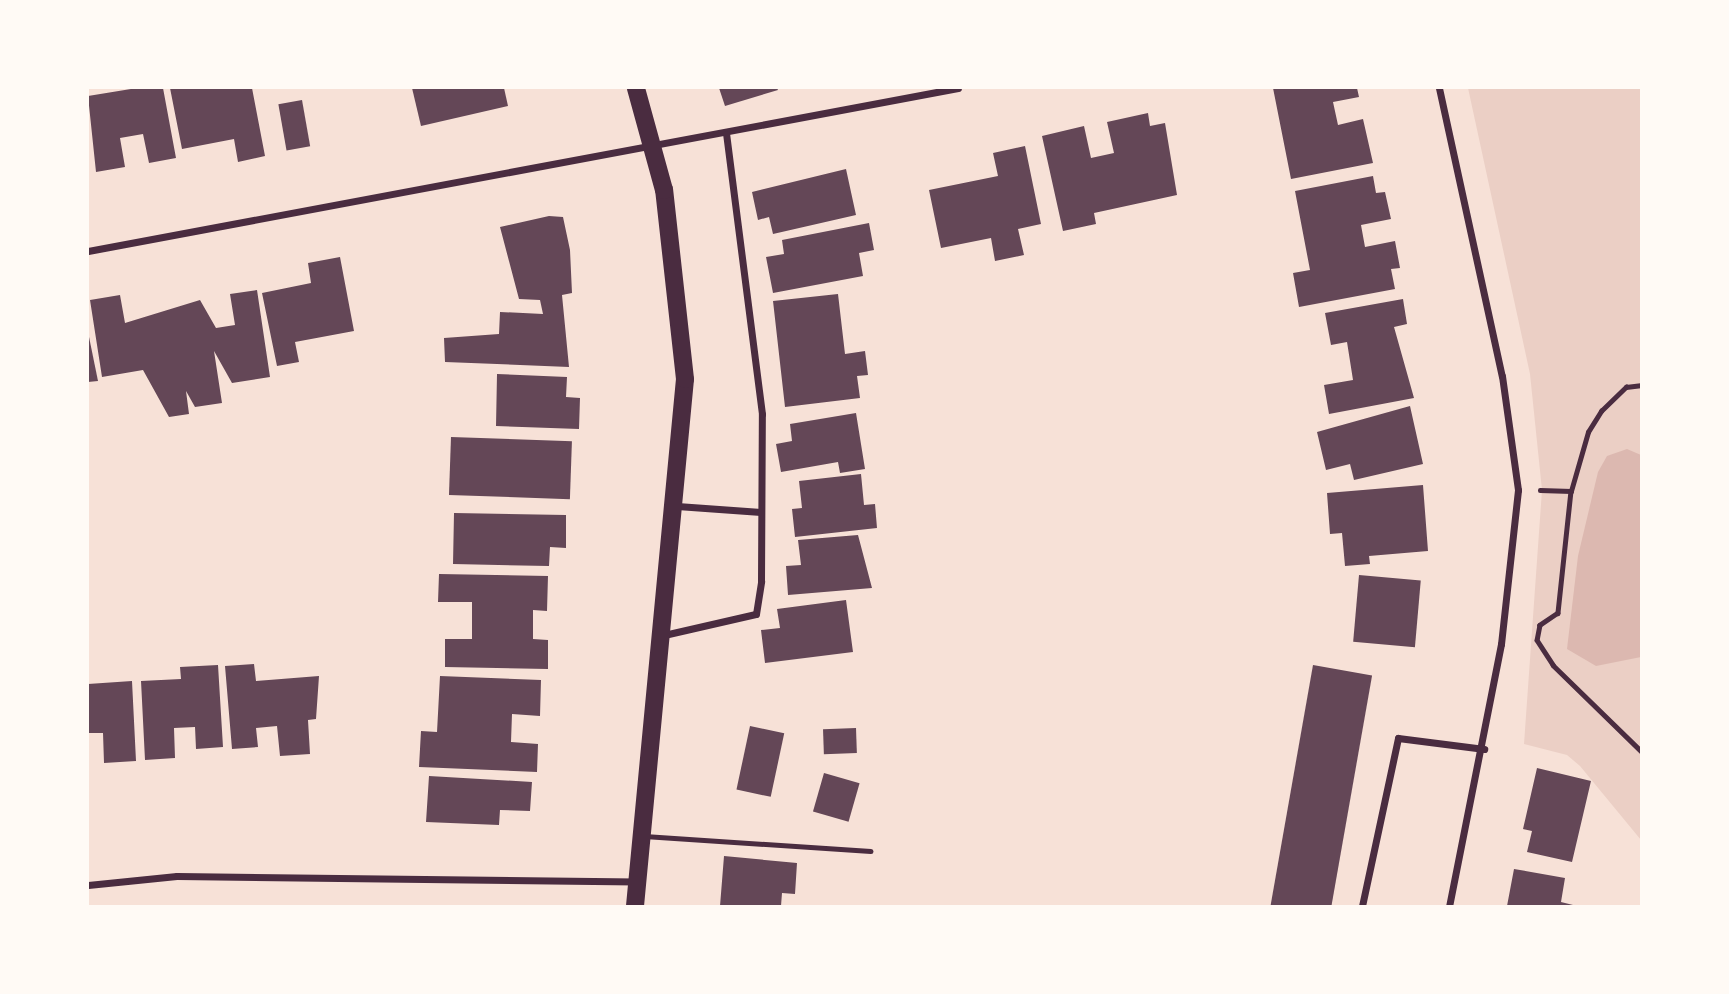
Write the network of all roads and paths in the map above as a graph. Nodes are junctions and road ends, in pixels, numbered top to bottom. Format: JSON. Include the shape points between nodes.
{"nodes":[{"id":1,"x":636,"y":88,"type":"edge"},
{"id":2,"x":958,"y":88,"type":"edge"},
{"id":3,"x":1438,"y":88,"type":"edge"},
{"id":4,"x":726,"y":134,"type":"junction"},
{"id":5,"x":656,"y":147,"type":"junction"},
{"id":6,"x":88,"y":251,"type":"edge"},
{"id":7,"x":1642,"y":385,"type":"edge"},
{"id":8,"x":1517,"y":490,"type":"junction"},
{"id":9,"x":1571,"y":491,"type":"junction"},
{"id":10,"x":677,"y":506,"type":"junction"},
{"id":11,"x":761,"y":512,"type":"junction"},
{"id":12,"x":664,"y":635,"type":"junction"},
{"id":13,"x":1484,"y":749,"type":"junction"},
{"id":14,"x":1642,"y":752,"type":"edge"},
{"id":15,"x":643,"y":836,"type":"junction"},
{"id":16,"x":871,"y":851,"type":"dead end"},
{"id":17,"x":638,"y":882,"type":"junction"},
{"id":18,"x":88,"y":884,"type":"edge"},
{"id":19,"x":635,"y":906,"type":"edge"},
{"id":20,"x":1362,"y":906,"type":"edge"},
{"id":21,"x":1449,"y":906,"type":"edge"}],
"edges":[{"from":1,"to":5,"type":"main road"},
{"from":2,"to":4,"type":"street"},
{"from":3,"to":8,"type":"street","via":[[1502,376]]},
{"from":4,"to":5,"type":"street"},
{"from":4,"to":11,"type":"street","via":[[762,414]]},
{"from":5,"to":6,"type":"street"},
{"from":5,"to":10,"type":"main road","via":[[684,334]]},
{"from":7,"to":9,"type":"path","via":[[1626,387],[1601,411],[1588,432]]},
{"from":8,"to":9,"type":"path"},
{"from":8,"to":13,"type":"street","via":[[1512,573]]},
{"from":9,"to":14,"type":"path","via":[[1558,613],[1540,625],[1537,640],[1553,665]]},
{"from":10,"to":11,"type":"street"},
{"from":10,"to":12,"type":"main road"},
{"from":11,"to":12,"type":"street","via":[[756,614]]},
{"from":12,"to":15,"type":"main road"},
{"from":13,"to":20,"type":"street","via":[[1398,738]]},
{"from":13,"to":21,"type":"street"},
{"from":15,"to":16,"type":"lane"},
{"from":15,"to":17,"type":"main road"},
{"from":17,"to":18,"type":"street","via":[[177,876]]},
{"from":17,"to":19,"type":"main road"}]}
